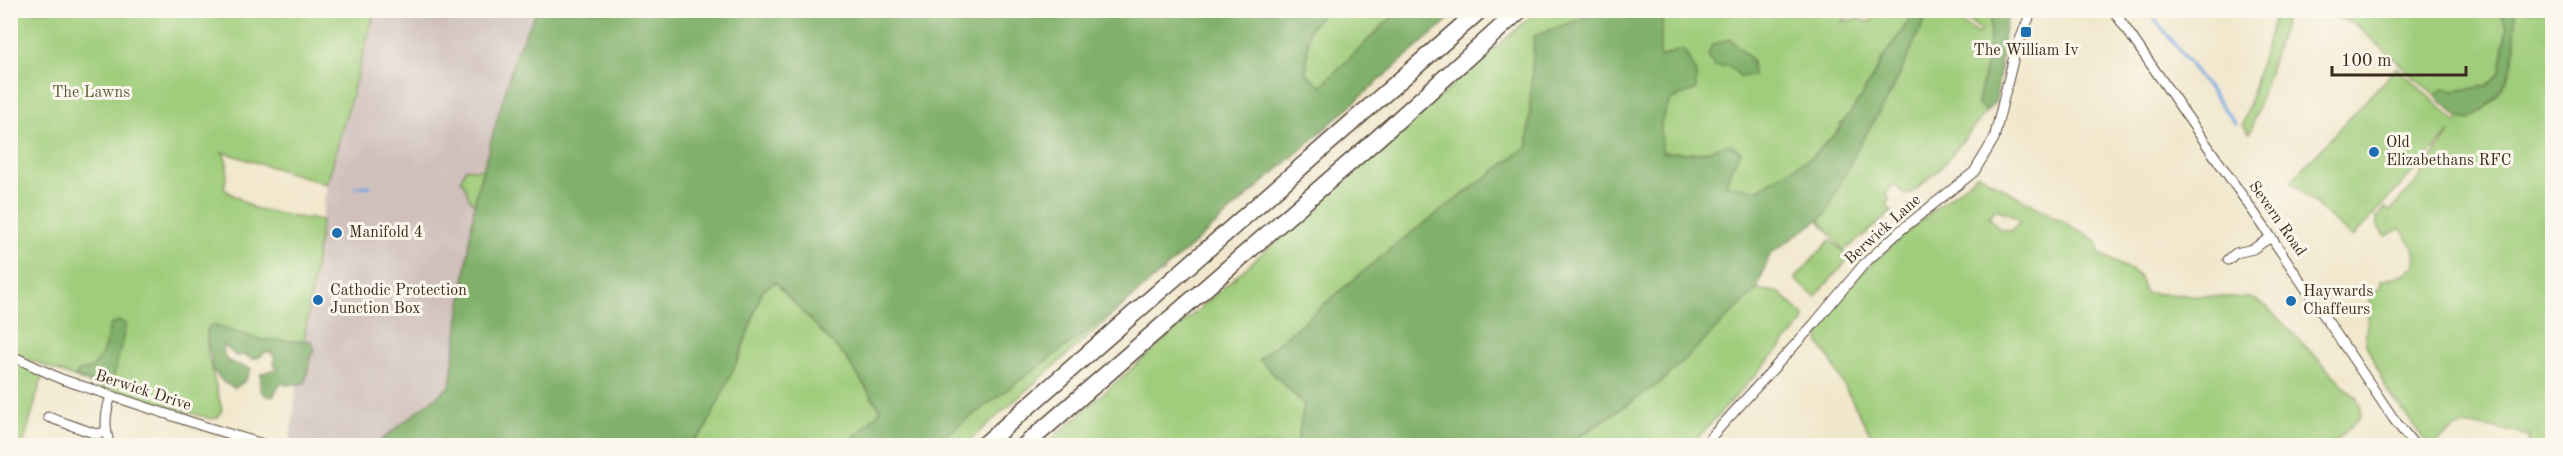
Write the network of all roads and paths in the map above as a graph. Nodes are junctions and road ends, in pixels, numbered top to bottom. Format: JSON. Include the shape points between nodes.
{"nodes":[{"id":1,"x":1480,"y":10,"type":"edge"},
{"id":2,"x":1520,"y":10,"type":"edge"},
{"id":3,"x":2032,"y":10,"type":"edge"},
{"id":4,"x":2113,"y":10,"type":"edge"},
{"id":5,"x":2271,"y":237,"type":"junction"},
{"id":6,"x":2228,"y":260,"type":"dead end"},
{"id":7,"x":10,"y":355,"type":"edge"},
{"id":8,"x":111,"y":396,"type":"junction"},
{"id":9,"x":48,"y":417,"type":"dead end"},
{"id":10,"x":106,"y":432,"type":"junction"},
{"id":11,"x":110,"y":446,"type":"edge"},
{"id":12,"x":270,"y":446,"type":"edge"},
{"id":13,"x":983,"y":446,"type":"edge"},
{"id":14,"x":1024,"y":446,"type":"edge"},
{"id":15,"x":1703,"y":446,"type":"edge"},
{"id":16,"x":2415,"y":446,"type":"edge"}],
"edges":[{"from":1,"to":13,"type":"highway"},
{"from":2,"to":14,"type":"highway"},
{"from":3,"to":15,"type":"street","name":"Berwick Lane","via":[[2015,52],[1994,139],[1974,172],[1864,264]]},
{"from":4,"to":5,"type":"street","name":"Severn Road"},
{"from":5,"to":6,"type":"street"},
{"from":5,"to":16,"type":"street","name":"Severn Road"},
{"from":7,"to":8,"type":"street","name":"Berwick Drive","via":[[61,379]]},
{"from":8,"to":10,"type":"street"},
{"from":8,"to":12,"type":"street","name":"Berwick Drive"},
{"from":9,"to":10,"type":"street","via":[[96,434]]},
{"from":10,"to":11,"type":"street"}]}
